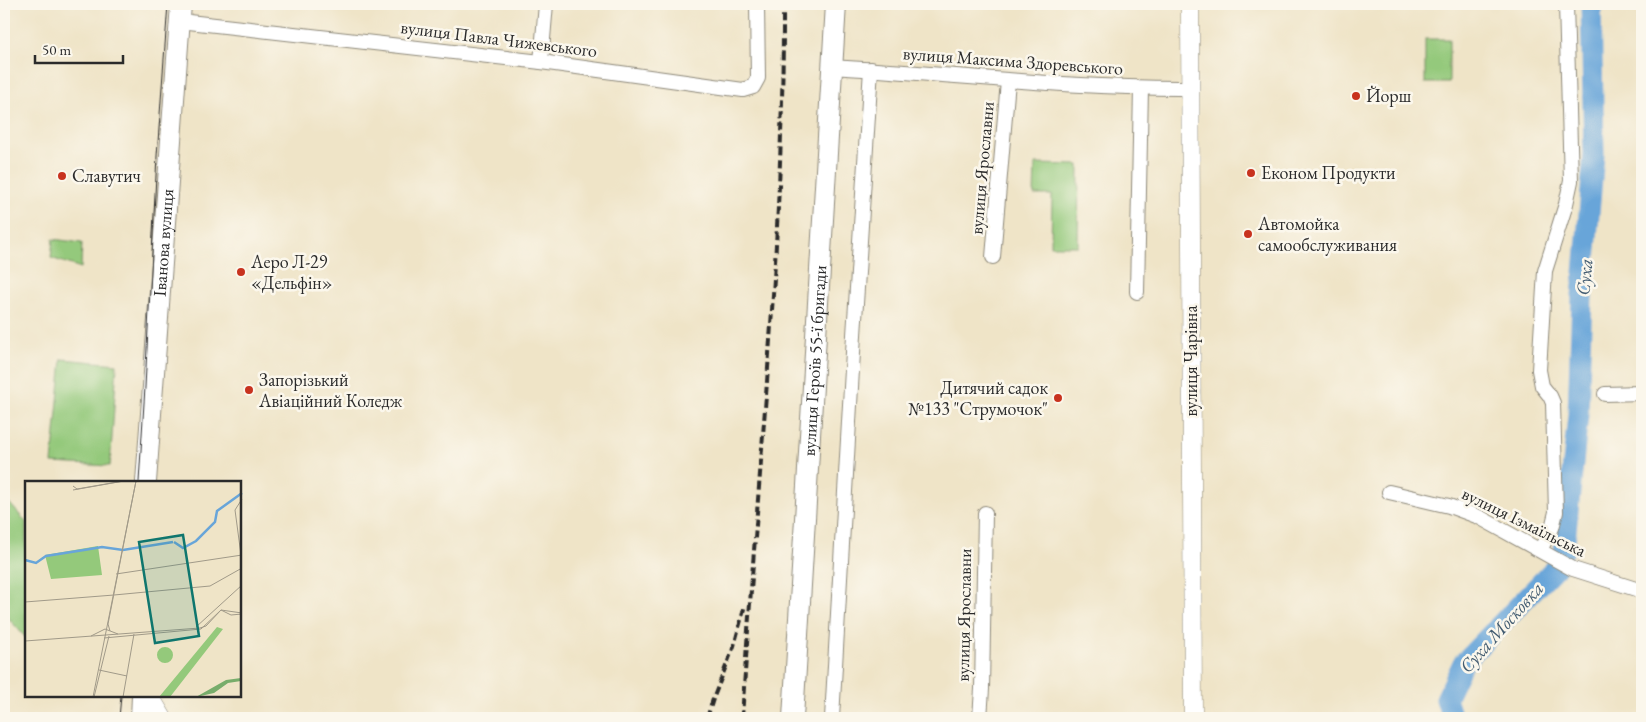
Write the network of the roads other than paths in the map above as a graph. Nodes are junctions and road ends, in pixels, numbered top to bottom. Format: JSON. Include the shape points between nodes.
{"nodes":[{"id":1,"x":546,"y":4,"type":"edge"},
{"id":2,"x":757,"y":4,"type":"edge"},
{"id":3,"x":836,"y":4,"type":"edge"},
{"id":4,"x":1190,"y":4,"type":"edge"},
{"id":5,"x":1566,"y":4,"type":"edge"},
{"id":6,"x":185,"y":13,"type":"edge"},
{"id":7,"x":541,"y":62,"type":"junction"},
{"id":8,"x":832,"y":67,"type":"junction"},
{"id":9,"x":871,"y":69,"type":"junction"},
{"id":10,"x":1008,"y":81,"type":"junction"},
{"id":11,"x":1141,"y":88,"type":"junction"},
{"id":12,"x":1191,"y":88,"type":"junction"},
{"id":13,"x":994,"y":257,"type":"dead end"},
{"id":14,"x":1137,"y":292,"type":"dead end"},
{"id":15,"x":1642,"y":393,"type":"edge"},
{"id":16,"x":1605,"y":394,"type":"dead end"},
{"id":17,"x":146,"y":481,"type":"edge"},
{"id":18,"x":156,"y":481,"type":"edge"},
{"id":19,"x":1389,"y":492,"type":"dead end"},
{"id":20,"x":985,"y":513,"type":"dead end"},
{"id":21,"x":1540,"y":550,"type":"junction"},
{"id":22,"x":1642,"y":591,"type":"edge"},
{"id":23,"x":131,"y":697,"type":"edge"},
{"id":24,"x":142,"y":697,"type":"edge"},
{"id":25,"x":151,"y":697,"type":"edge"},
{"id":26,"x":130,"y":718,"type":"edge"},
{"id":27,"x":141,"y":718,"type":"edge"},
{"id":28,"x":163,"y":718,"type":"edge"},
{"id":29,"x":793,"y":718,"type":"edge"},
{"id":30,"x":832,"y":718,"type":"edge"},
{"id":31,"x":980,"y":718,"type":"edge"},
{"id":32,"x":1193,"y":718,"type":"edge"}],
"edges":[{"from":1,"to":7,"type":"street"},
{"from":2,"to":7,"type":"street","name":"вулиця Павла Чижевського","via":[[758,78],[753,87],[743,90]]},
{"from":3,"to":8,"type":"main road","name":"вулиця Героїв 55-ї бригади"},
{"from":4,"to":12,"type":"street","name":"вулиця Чарівна"},
{"from":5,"to":21,"type":"street","via":[[1571,181],[1545,271],[1539,370],[1542,386],[1553,403],[1556,512],[1552,528]]},
{"from":6,"to":7,"type":"street","name":"вулиця Павла Чижевського"},
{"from":6,"to":17,"type":"main road","name":"Іванова вулиця"},
{"from":6,"to":18,"type":"main road","name":"Іванова вулиця"},
{"from":8,"to":9,"type":"street","name":"вулиця Максима Здоревського"},
{"from":8,"to":29,"type":"main road","name":"вулиця Героїв 55-ї бригади"},
{"from":9,"to":10,"type":"street","name":"вулиця Максима Здоревського"},
{"from":9,"to":30,"type":"street"},
{"from":10,"to":11,"type":"street","name":"вулиця Максима Здоревського"},
{"from":10,"to":13,"type":"street","name":"вулиця Ярославни"},
{"from":11,"to":12,"type":"street","name":"вулиця Максима Здоревського"},
{"from":11,"to":14,"type":"street"},
{"from":12,"to":32,"type":"street","name":"вулиця Чарівна"},
{"from":15,"to":16,"type":"street"},
{"from":19,"to":21,"type":"street","name":"вулиця Ізмаїльська","via":[[1449,506],[1479,517]]},
{"from":20,"to":31,"type":"street","name":"вулиця Ярославни"},
{"from":21,"to":22,"type":"street","name":"вулиця Ізмаїльська","via":[[1573,569]]},
{"from":23,"to":26,"type":"main road"},
{"from":24,"to":27,"type":"main road"},
{"from":25,"to":28,"type":"street"}]}
